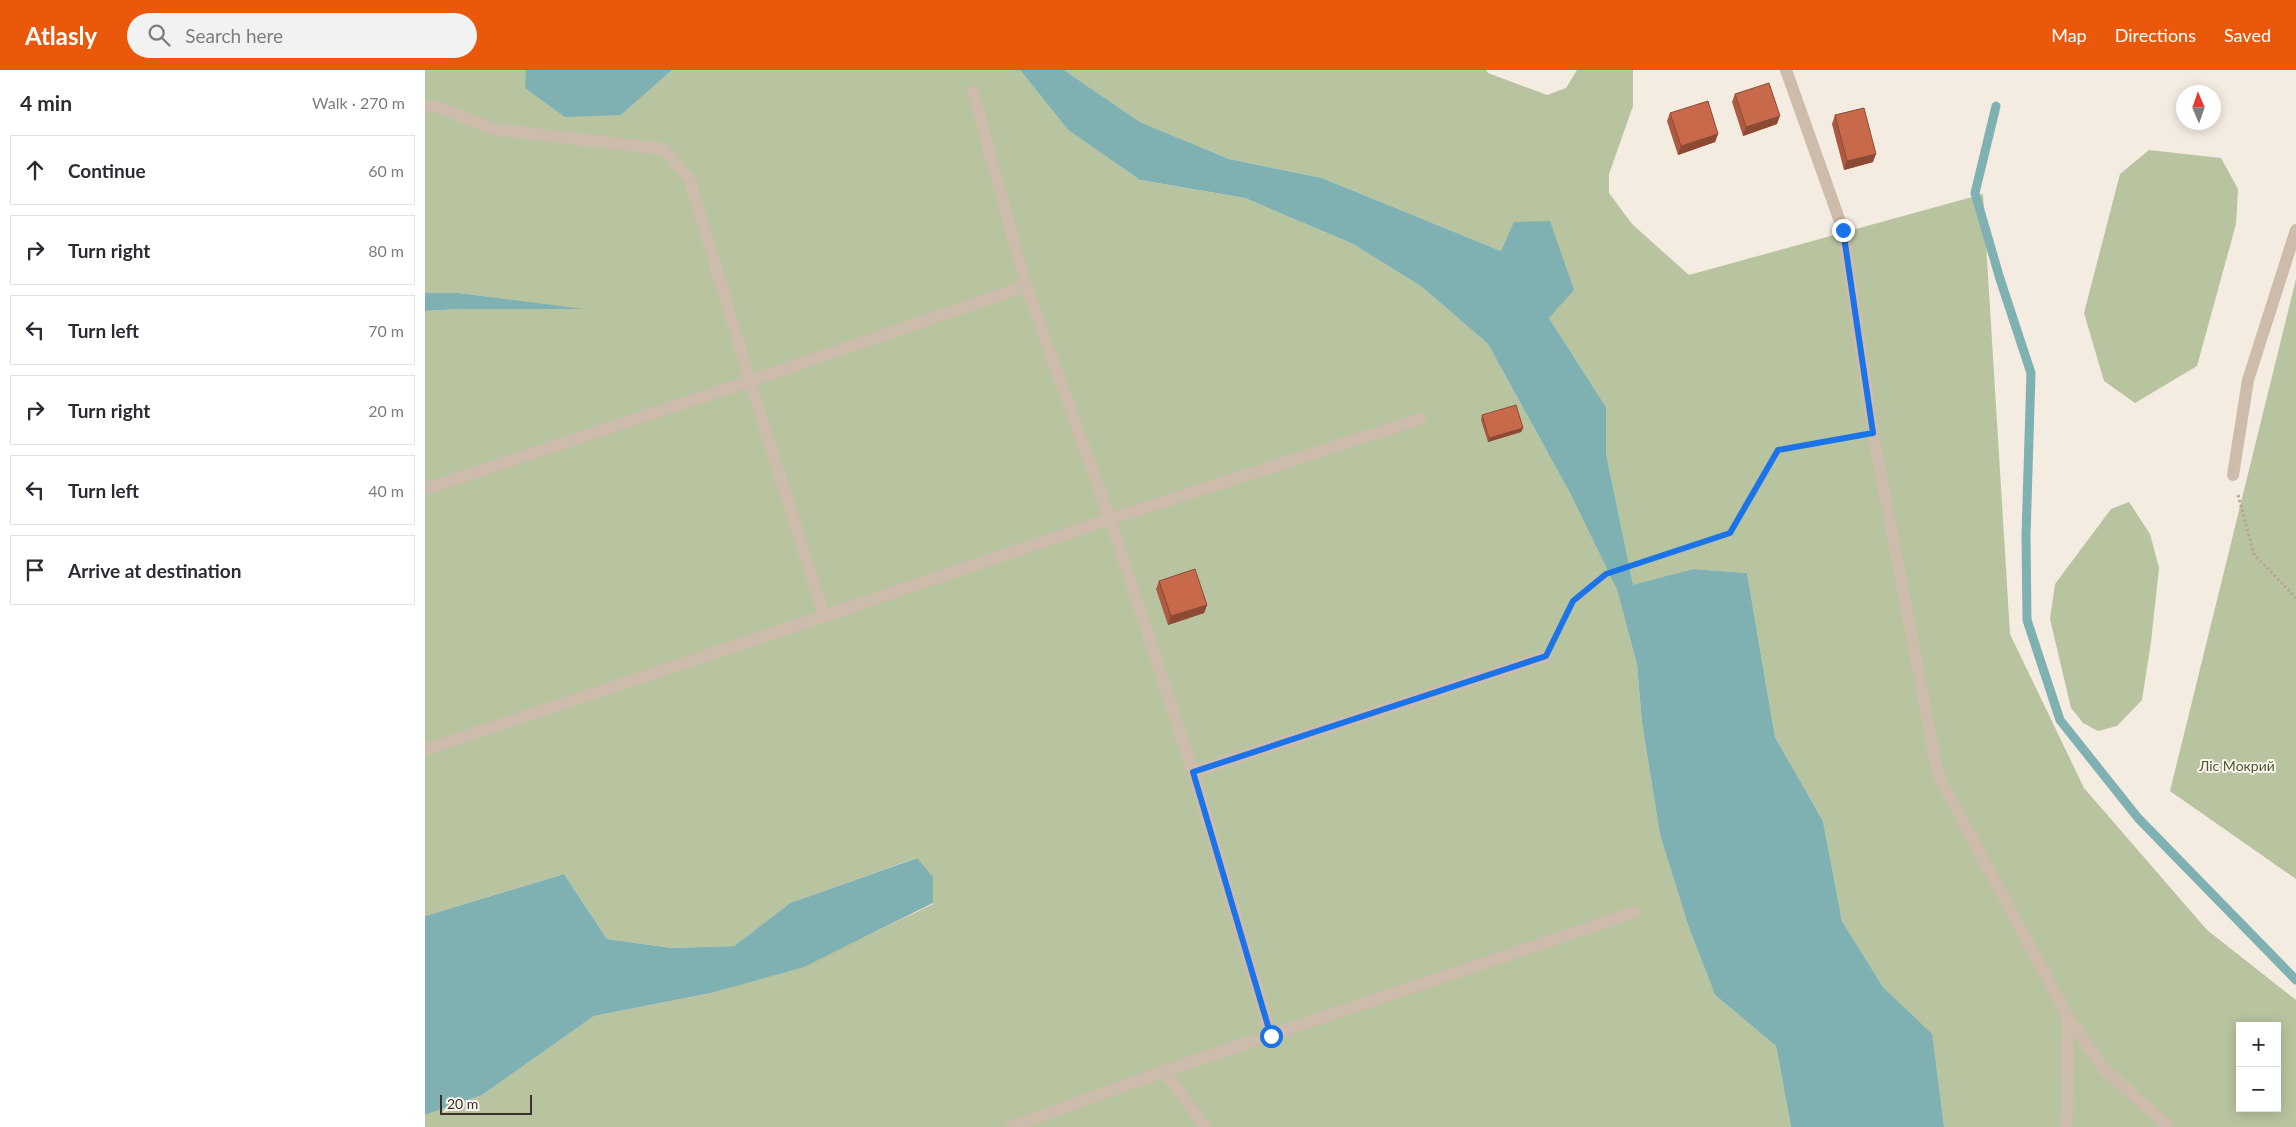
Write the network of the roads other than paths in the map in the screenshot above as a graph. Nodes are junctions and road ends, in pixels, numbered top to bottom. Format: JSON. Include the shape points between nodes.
{"nodes":[{"id":1,"x":1786,"y":70,"type":"edge"},
{"id":2,"x":973,"y":92,"type":"dead end"},
{"id":3,"x":425,"y":108,"type":"edge"},
{"id":4,"x":2296,"y":230,"type":"edge"},
{"id":5,"x":1026,"y":286,"type":"junction"},
{"id":6,"x":750,"y":381,"type":"junction"},
{"id":7,"x":1420,"y":419,"type":"dead end"},
{"id":8,"x":2233,"y":475,"type":"road end"},
{"id":9,"x":425,"y":489,"type":"edge"},
{"id":10,"x":1110,"y":518,"type":"junction"},
{"id":11,"x":825,"y":616,"type":"junction"},
{"id":12,"x":1546,"y":656,"type":"road end"},
{"id":13,"x":425,"y":750,"type":"edge"},
{"id":14,"x":1193,"y":772,"type":"junction"},
{"id":15,"x":1635,"y":912,"type":"dead end"},
{"id":16,"x":2068,"y":1017,"type":"junction"},
{"id":17,"x":1271,"y":1036,"type":"junction"},
{"id":18,"x":1164,"y":1071,"type":"junction"},
{"id":19,"x":1015,"y":1126,"type":"edge"},
{"id":20,"x":1205,"y":1127,"type":"edge"},
{"id":21,"x":2067,"y":1127,"type":"edge"},
{"id":22,"x":2169,"y":1127,"type":"edge"}],
"edges":[{"from":1,"to":16,"type":"street","via":[[1843,230],[1873,433],[1938,775]]},
{"from":2,"to":5,"type":"street"},
{"from":3,"to":6,"type":"street","via":[[435,106],[493,129],[664,149],[690,181]]},
{"from":4,"to":8,"type":"street","via":[[2249,380]]},
{"from":5,"to":6,"type":"street"},
{"from":5,"to":10,"type":"street"},
{"from":6,"to":9,"type":"street"},
{"from":6,"to":11,"type":"street"},
{"from":7,"to":10,"type":"street"},
{"from":10,"to":11,"type":"street"},
{"from":10,"to":14,"type":"street"},
{"from":11,"to":13,"type":"street"},
{"from":12,"to":14,"type":"street"},
{"from":14,"to":17,"type":"street"},
{"from":15,"to":17,"type":"street"},
{"from":16,"to":21,"type":"street"},
{"from":16,"to":22,"type":"street","via":[[2104,1069]]},
{"from":17,"to":18,"type":"street"},
{"from":18,"to":19,"type":"street"},
{"from":18,"to":20,"type":"street"}]}
